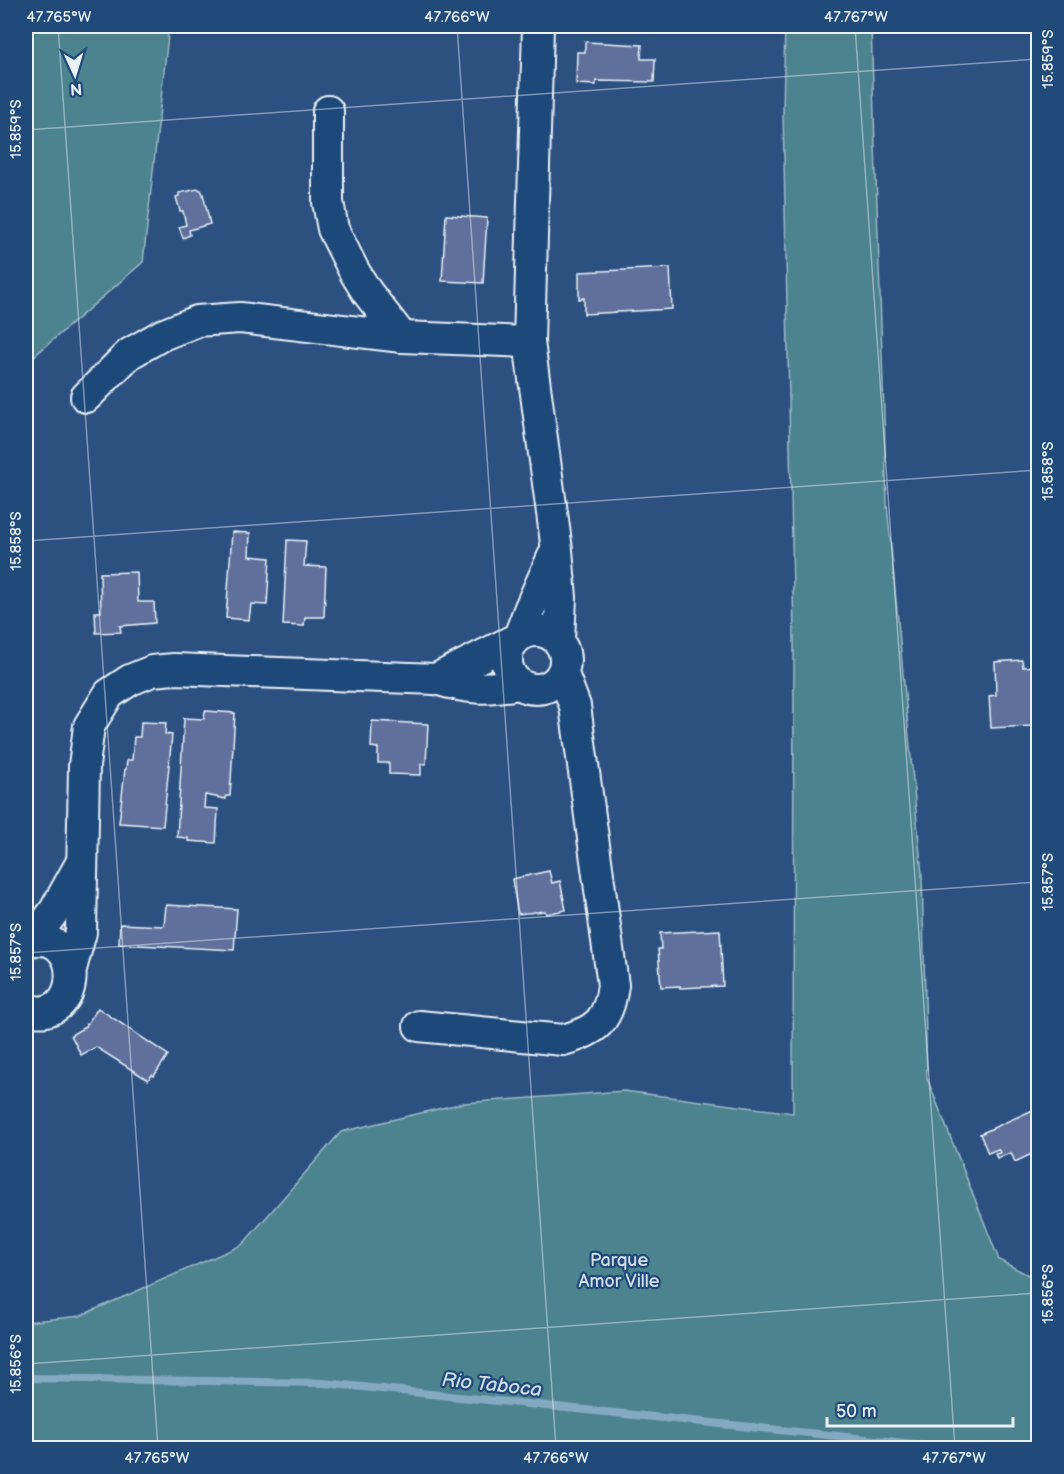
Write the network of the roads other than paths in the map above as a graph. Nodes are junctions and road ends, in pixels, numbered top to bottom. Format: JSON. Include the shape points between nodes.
{"nodes":[{"id":1,"x":538,"y":26,"type":"edge"},
{"id":2,"x":328,"y":111,"type":"dead end"},
{"id":3,"x":402,"y":337,"type":"junction"},
{"id":4,"x":529,"y":342,"type":"junction"},
{"id":5,"x":86,"y":397,"type":"dead end"},
{"id":6,"x":557,"y":550,"type":"junction"},
{"id":7,"x":516,"y":637,"type":"junction"},
{"id":8,"x":559,"y":640,"type":"junction"},
{"id":9,"x":563,"y":674,"type":"junction"},
{"id":10,"x":436,"y":679,"type":"junction"},
{"id":11,"x":527,"y":687,"type":"junction"},
{"id":12,"x":577,"y":723,"type":"junction"},
{"id":13,"x":83,"y":857,"type":"junction"},
{"id":14,"x":29,"y":941,"type":"edge"},
{"id":15,"x":71,"y":969,"type":"junction"},
{"id":16,"x":26,"y":1009,"type":"edge"},
{"id":17,"x":419,"y":1026,"type":"dead end"}],
"edges":[{"from":1,"to":4,"type":"street"},
{"from":2,"to":3,"type":"street","via":[[328,202],[333,229],[358,278]]},
{"from":3,"to":4,"type":"street"},
{"from":3,"to":5,"type":"street","via":[[240,318],[197,321],[129,354]]},
{"from":4,"to":6,"type":"street"},
{"from":6,"to":7,"type":"street"},
{"from":6,"to":8,"type":"street"},
{"from":7,"to":8,"type":"street","via":[[534,630],[548,632]]},
{"from":7,"to":10,"type":"street"},
{"from":7,"to":11,"type":"street","via":[[507,651],[506,664],[510,676]]},
{"from":8,"to":9,"type":"street","via":[[565,657]]},
{"from":9,"to":11,"type":"street","via":[[551,686]]},
{"from":9,"to":12,"type":"street"},
{"from":10,"to":11,"type":"street","via":[[481,689]]},
{"from":10,"to":13,"type":"street","via":[[174,669],[152,671],[130,680],[109,694],[89,726],[84,766]]},
{"from":11,"to":12,"type":"street"},
{"from":12,"to":17,"type":"street","via":[[613,985],[607,1014],[591,1029],[563,1040]]},
{"from":13,"to":14,"type":"street","via":[[55,910]]},
{"from":13,"to":15,"type":"street","via":[[81,932]]},
{"from":14,"to":15,"type":"street","via":[[54,944],[68,959]]},
{"from":15,"to":16,"type":"street","via":[[69,991],[62,1000],[42,1011]]}]}
